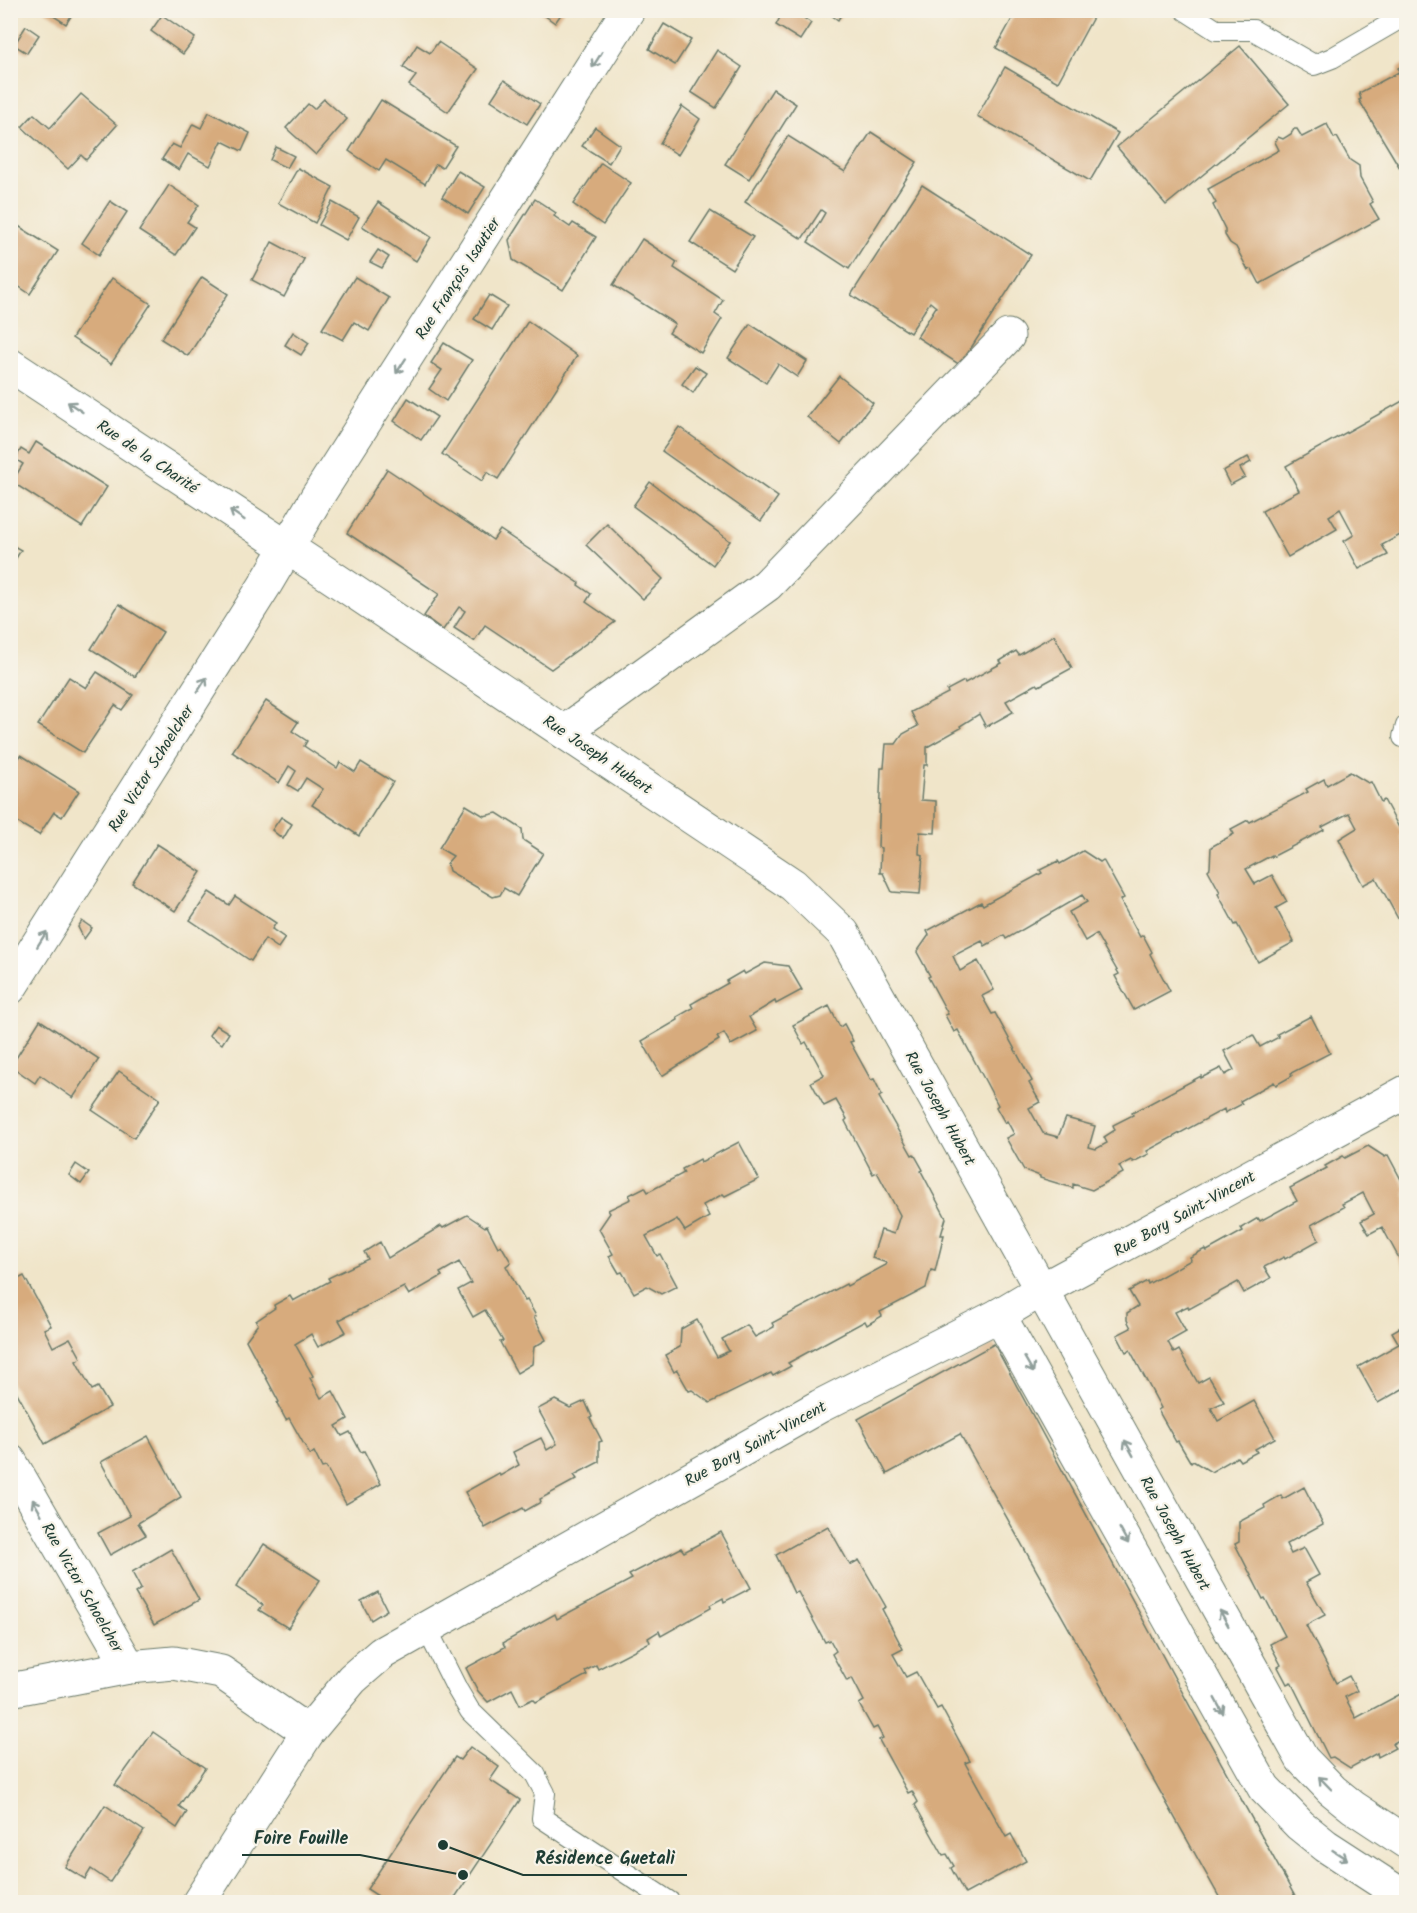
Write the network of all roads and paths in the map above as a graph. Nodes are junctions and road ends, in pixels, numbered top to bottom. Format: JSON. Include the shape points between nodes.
{"nodes":[{"id":1,"x":628,"y":10,"type":"edge"},
{"id":2,"x":1185,"y":10,"type":"edge"},
{"id":3,"x":1407,"y":15,"type":"edge"},
{"id":4,"x":1008,"y":336,"type":"dead end"},
{"id":5,"x":14,"y":375,"type":"edge"},
{"id":6,"x":286,"y":546,"type":"junction"},
{"id":7,"x":564,"y":732,"type":"junction"},
{"id":8,"x":10,"y":988,"type":"edge"},
{"id":9,"x":1407,"y":1092,"type":"edge"},
{"id":10,"x":1041,"y":1290,"type":"junction"},
{"id":11,"x":999,"y":1315,"type":"junction"},
{"id":12,"x":10,"y":1461,"type":"edge"},
{"id":13,"x":426,"y":1627,"type":"junction"},
{"id":14,"x":129,"y":1667,"type":"junction"},
{"id":15,"x":10,"y":1690,"type":"edge"},
{"id":16,"x":308,"y":1732,"type":"junction"},
{"id":17,"x":1407,"y":1842,"type":"edge"},
{"id":18,"x":1407,"y":1898,"type":"edge"},
{"id":19,"x":199,"y":1902,"type":"edge"},
{"id":20,"x":670,"y":1902,"type":"edge"}],
"edges":[{"from":1,"to":6,"type":"street","name":"Rue François Isautier","one_way":true},
{"from":2,"to":3,"type":"lane","via":[[1216,30],[1253,30],[1314,65]]},
{"from":4,"to":7,"type":"street","via":[[767,585]]},
{"from":6,"to":5,"type":"street","name":"Rue de la Charité","one_way":true},
{"from":6,"to":7,"type":"street","name":"Rue Joseph Hubert"},
{"from":8,"to":6,"type":"street","name":"Rue Victor Schoelcher","one_way":true},
{"from":7,"to":10,"type":"street","name":"Rue Joseph Hubert","via":[[793,885],[843,933]]},
{"from":9,"to":10,"type":"street","name":"Rue Bory Saint-Vincent"},
{"from":10,"to":11,"type":"street","name":"Rue Bory Saint-Vincent"},
{"from":17,"to":10,"type":"street","name":"Rue Joseph Hubert","one_way":true,"via":[[1353,1807],[1302,1759]]},
{"from":11,"to":13,"type":"street","name":"Rue Bory Saint-Vincent","via":[[820,1406]]},
{"from":11,"to":18,"type":"street","one_way":true,"via":[[1264,1788],[1326,1846]]},
{"from":14,"to":12,"type":"street","name":"Rue Victor Schoelcher","one_way":true},
{"from":13,"to":16,"type":"street","name":"Rue Bory Saint-Vincent","via":[[382,1653],[352,1679]]},
{"from":13,"to":20,"type":"lane","via":[[470,1711],[535,1774],[545,1793],[542,1818]]},
{"from":14,"to":15,"type":"street"},
{"from":14,"to":16,"type":"street","name":"Rue Victor Schoelcher","via":[[174,1663],[221,1672]]},
{"from":16,"to":19,"type":"street","name":"Rue Bory Saint-Vincent"}]}
